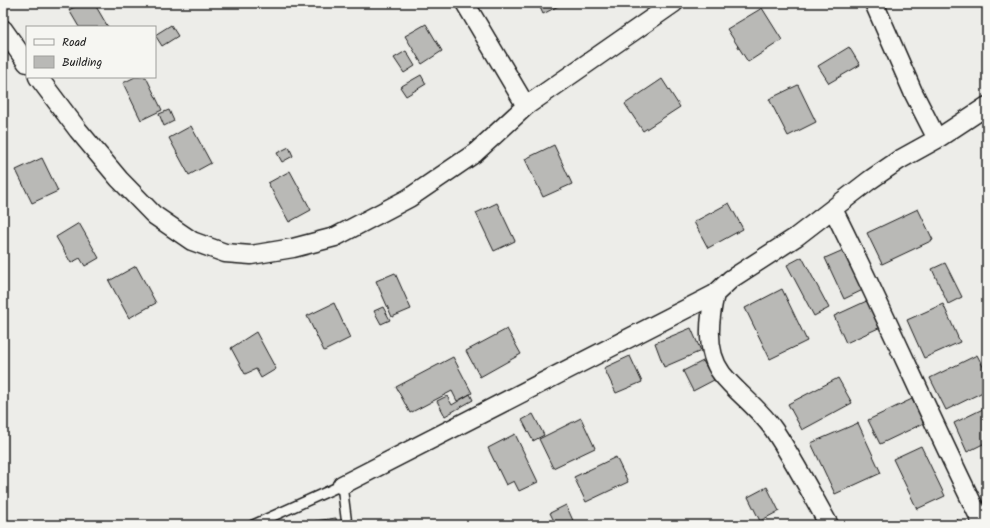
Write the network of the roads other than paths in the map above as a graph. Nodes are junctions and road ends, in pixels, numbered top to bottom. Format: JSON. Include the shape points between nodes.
{"nodes":[{"id":1,"x":465,"y":3,"type":"edge"},
{"id":2,"x":674,"y":3,"type":"edge"},
{"id":3,"x":874,"y":3,"type":"edge"},
{"id":4,"x":3,"y":29,"type":"edge"},
{"id":5,"x":26,"y":62,"type":"edge"},
{"id":6,"x":39,"y":78,"type":"edge"},
{"id":7,"x":526,"y":106,"type":"junction"},
{"id":8,"x":987,"y":106,"type":"edge"},
{"id":9,"x":937,"y":139,"type":"junction"},
{"id":10,"x":833,"y":209,"type":"junction"},
{"id":11,"x":715,"y":294,"type":"junction"},
{"id":12,"x":342,"y":485,"type":"junction"},
{"id":13,"x":253,"y":525,"type":"edge"},
{"id":14,"x":347,"y":525,"type":"edge"},
{"id":15,"x":829,"y":525,"type":"edge"},
{"id":16,"x":983,"y":525,"type":"edge"}],
"edges":[{"from":1,"to":7,"type":"street"},
{"from":2,"to":7,"type":"street"},
{"from":3,"to":9,"type":"street","via":[[913,92]]},
{"from":4,"to":5,"type":"street"},
{"from":6,"to":7,"type":"street","via":[[109,167],[154,214],[192,241],[225,253],[252,255],[336,237],[409,198],[475,153]]},
{"from":8,"to":9,"type":"street"},
{"from":9,"to":10,"type":"street","via":[[893,164]]},
{"from":10,"to":11,"type":"street","via":[[796,237],[731,279]]},
{"from":10,"to":16,"type":"street","via":[[869,280],[950,459]]},
{"from":11,"to":12,"type":"street"},
{"from":11,"to":15,"type":"street","via":[[709,334],[713,354],[721,373],[748,398],[773,429]]},
{"from":12,"to":13,"type":"lane"},
{"from":12,"to":14,"type":"lane"}]}
